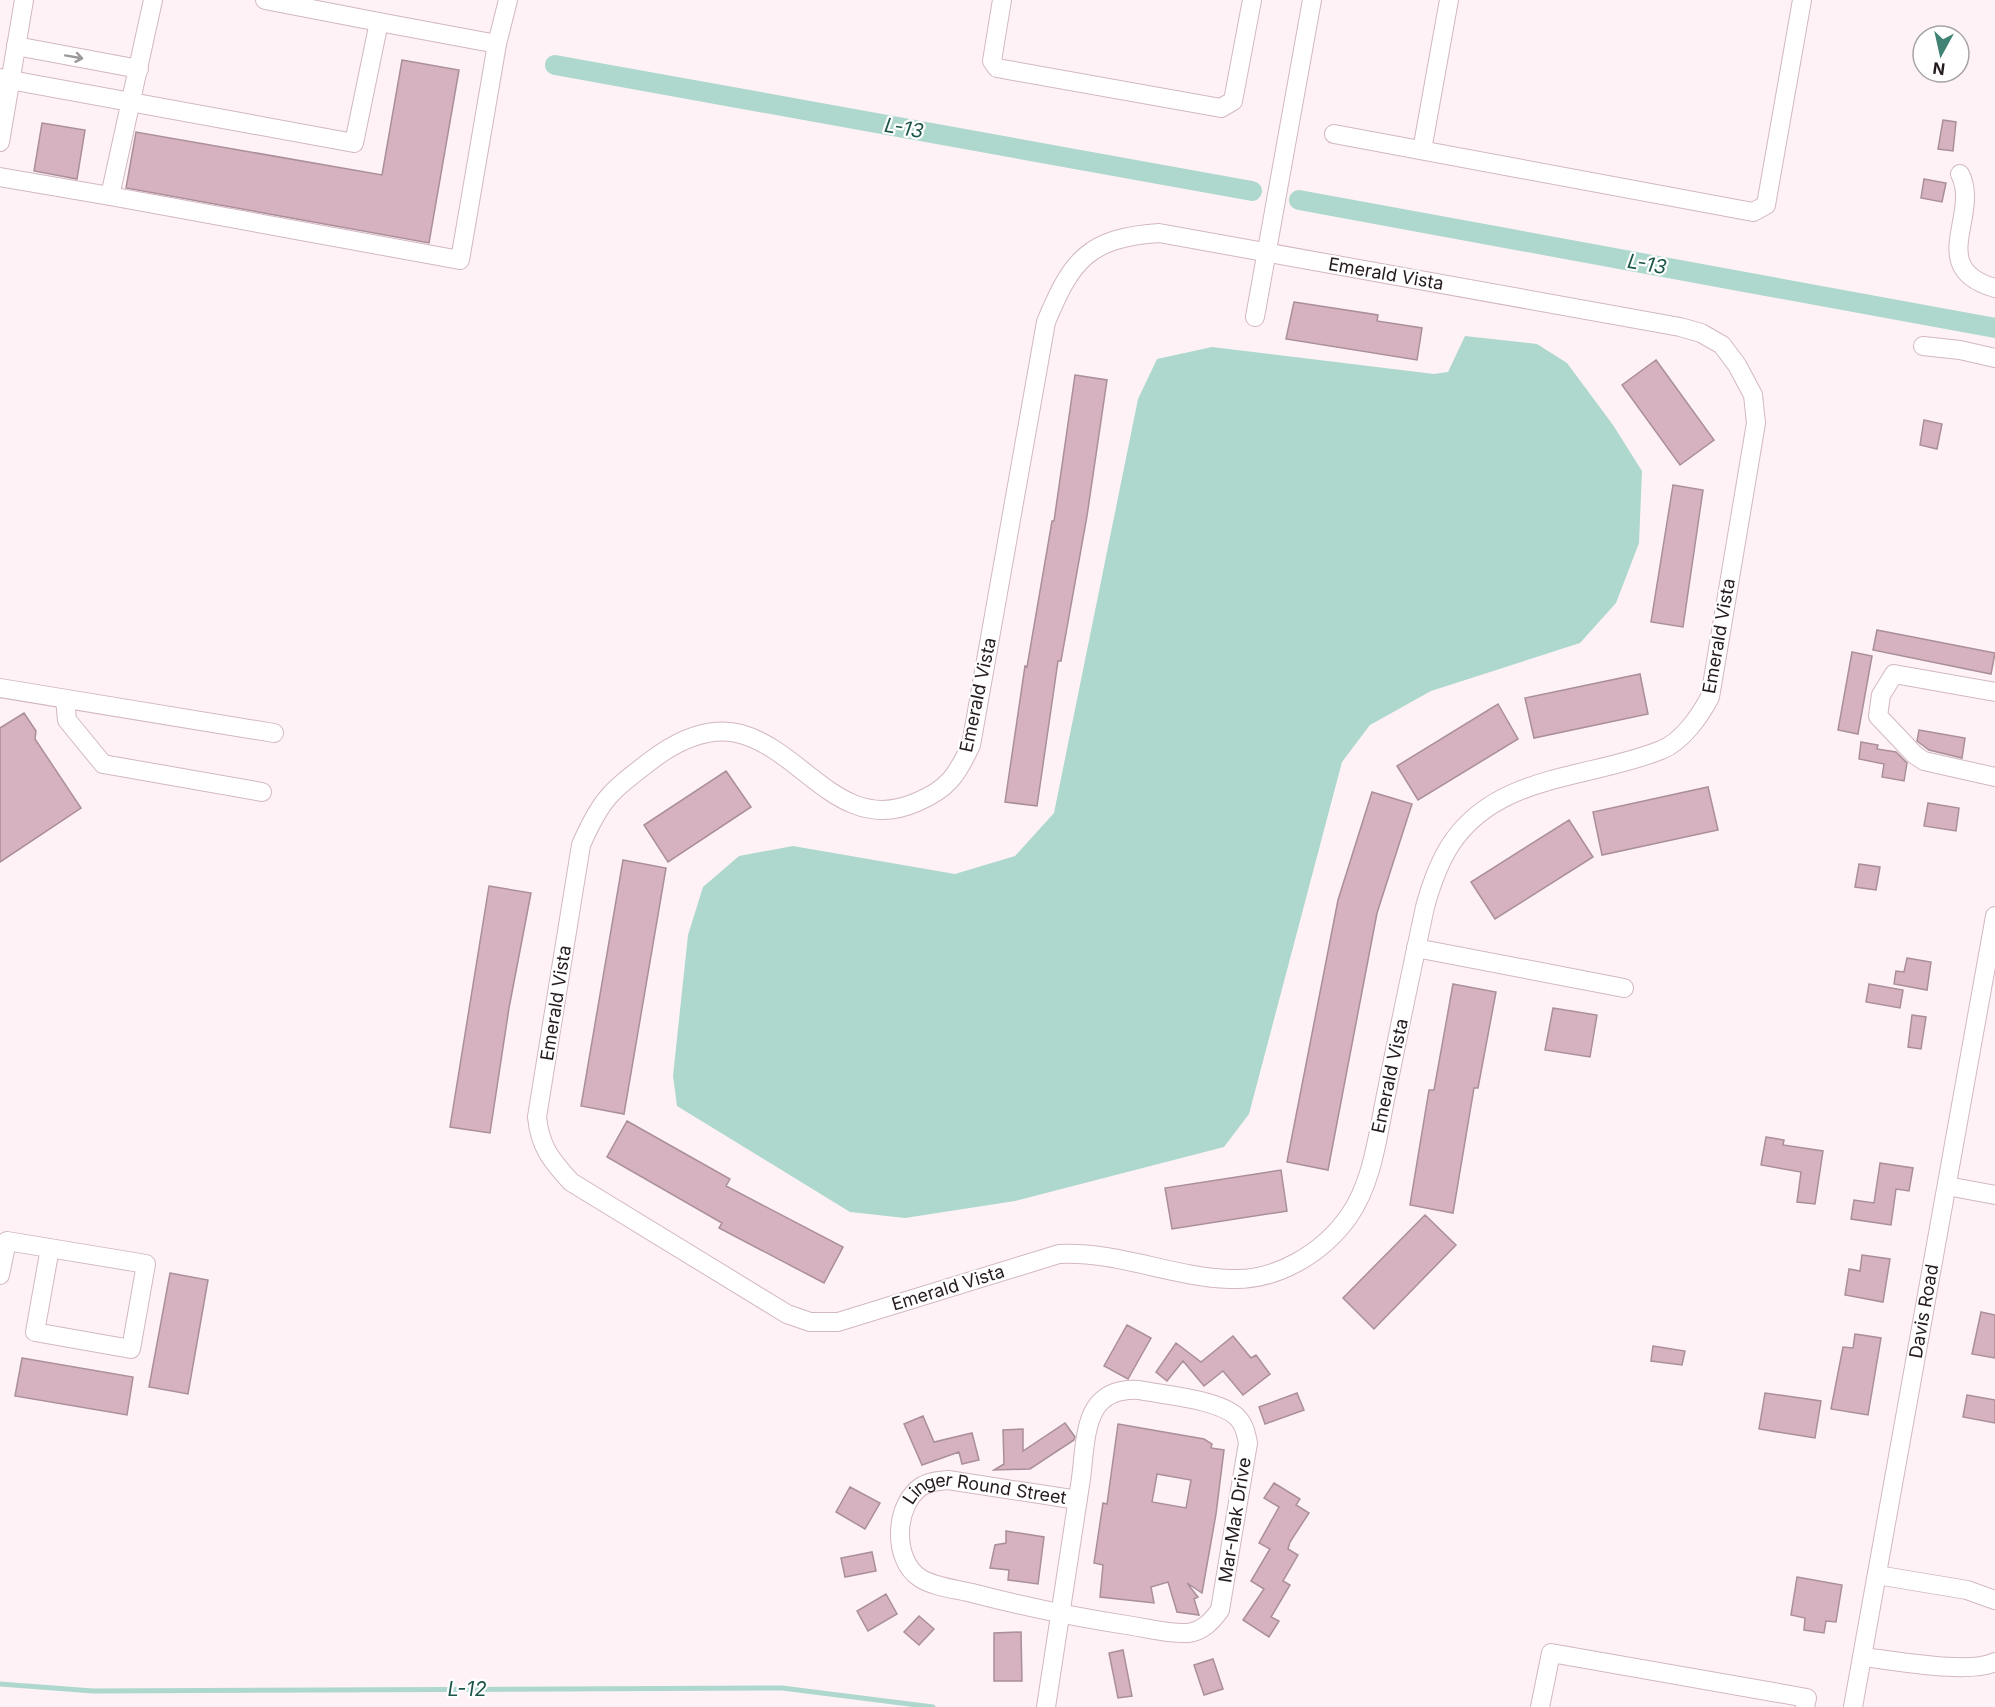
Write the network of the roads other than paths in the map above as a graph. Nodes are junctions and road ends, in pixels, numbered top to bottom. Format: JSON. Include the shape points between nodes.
{"nodes":[{"id":1,"x":24,"y":0,"type":"edge"},
{"id":2,"x":153,"y":0,"type":"edge"},
{"id":3,"x":269,"y":0,"type":"edge"},
{"id":4,"x":508,"y":0,"type":"edge"},
{"id":5,"x":1002,"y":0,"type":"edge"},
{"id":6,"x":1252,"y":0,"type":"edge"},
{"id":7,"x":1312,"y":0,"type":"edge"},
{"id":8,"x":1449,"y":0,"type":"edge"},
{"id":9,"x":1802,"y":0,"type":"edge"},
{"id":10,"x":379,"y":22,"type":"junction"},
{"id":11,"x":497,"y":44,"type":"junction"},
{"id":12,"x":16,"y":46,"type":"junction"},
{"id":13,"x":139,"y":69,"type":"junction"},
{"id":14,"x":5,"y":79,"type":"edge"},
{"id":15,"x":132,"y":102,"type":"junction"},
{"id":16,"x":1334,"y":134,"type":"dead end"},
{"id":17,"x":0,"y":142,"type":"edge"},
{"id":18,"x":1422,"y":150,"type":"junction"},
{"id":19,"x":1960,"y":174,"type":"dead end"},
{"id":20,"x":0,"y":177,"type":"edge"},
{"id":21,"x":110,"y":196,"type":"junction"},
{"id":22,"x":1266,"y":252,"type":"junction"},
{"id":23,"x":1995,"y":288,"type":"edge"},
{"id":24,"x":1255,"y":317,"type":"dead end"},
{"id":25,"x":1923,"y":346,"type":"dead end"},
{"id":26,"x":1995,"y":358,"type":"edge"},
{"id":27,"x":0,"y":688,"type":"edge"},
{"id":28,"x":1995,"y":692,"type":"edge"},
{"id":29,"x":65,"y":699,"type":"junction"},
{"id":30,"x":274,"y":733,"type":"dead end"},
{"id":31,"x":1995,"y":777,"type":"edge"},
{"id":32,"x":262,"y":792,"type":"dead end"},
{"id":33,"x":1995,"y":915,"type":"edge"},
{"id":34,"x":1416,"y":948,"type":"junction"},
{"id":35,"x":1990,"y":972,"type":"edge"},
{"id":36,"x":1624,"y":988,"type":"dead end"},
{"id":37,"x":1947,"y":1186,"type":"junction"},
{"id":38,"x":1995,"y":1195,"type":"edge"},
{"id":39,"x":4,"y":1239,"type":"edge"},
{"id":40,"x":50,"y":1248,"type":"junction"},
{"id":41,"x":0,"y":1275,"type":"edge"},
{"id":42,"x":1078,"y":1500,"type":"junction"},
{"id":43,"x":1877,"y":1575,"type":"junction"},
{"id":44,"x":1995,"y":1600,"type":"edge"},
{"id":45,"x":1060,"y":1616,"type":"junction"},
{"id":46,"x":1862,"y":1658,"type":"junction"},
{"id":47,"x":1995,"y":1662,"type":"edge"},
{"id":48,"x":1857,"y":1706,"type":"edge"},
{"id":49,"x":1046,"y":1707,"type":"edge"},
{"id":50,"x":1540,"y":1707,"type":"edge"},
{"id":51,"x":1805,"y":1707,"type":"edge"}],
"edges":[{"from":1,"to":12,"type":"street"},
{"from":2,"to":13,"type":"street"},
{"from":3,"to":10,"type":"street"},
{"from":4,"to":11,"type":"street"},
{"from":5,"to":6,"type":"street","via":[[992,62],[997,68],[1221,108],[1233,101]]},
{"from":7,"to":22,"type":"street"},
{"from":8,"to":18,"type":"street"},
{"from":9,"to":18,"type":"street","via":[[1766,205],[1753,212]]},
{"from":10,"to":11,"type":"street"},
{"from":10,"to":15,"type":"street","via":[[354,143]]},
{"from":11,"to":21,"type":"street","via":[[460,260]]},
{"from":12,"to":13,"type":"street","one_way":true},
{"from":12,"to":14,"type":"street"},
{"from":13,"to":15,"type":"street"},
{"from":14,"to":15,"type":"street"},
{"from":14,"to":17,"type":"street"},
{"from":15,"to":21,"type":"street"},
{"from":16,"to":18,"type":"street"},
{"from":19,"to":23,"type":"street","via":[[1966,185],[1958,257],[1975,282]]},
{"from":20,"to":21,"type":"street"},
{"from":22,"to":24,"type":"street"},
{"from":22,"to":34,"type":"street","name":"Emerald Vista","via":[[1701,333],[1722,345],[1754,394],[1756,423],[1710,697],[1703,710],[1663,750],[1531,785],[1476,817],[1452,842],[1436,869]]},
{"from":22,"to":34,"type":"street","name":"Emerald Vista","via":[[1159,233],[1129,235],[1105,243],[1081,259],[1060,289],[1046,322],[971,745],[958,774],[936,794],[903,808],[872,810],[846,802],[766,743],[739,734],[711,732],[664,750],[609,793],[581,845],[537,1117],[539,1140],[571,1182],[787,1314],[810,1322],[838,1322],[1059,1254],[1097,1255],[1231,1280],[1269,1275],[1304,1260],[1329,1239],[1350,1215],[1362,1189],[1370,1170]]},
{"from":25,"to":26,"type":"street"},
{"from":27,"to":29,"type":"street"},
{"from":28,"to":31,"type":"street","via":[[1894,674],[1881,695],[1878,716],[1924,760]]},
{"from":29,"to":30,"type":"street"},
{"from":29,"to":32,"type":"street","via":[[67,720],[103,764]]},
{"from":33,"to":35,"type":"street","name":"Davis Road"},
{"from":34,"to":36,"type":"street"},
{"from":35,"to":37,"type":"street","name":"Davis Road"},
{"from":37,"to":38,"type":"street"},
{"from":37,"to":43,"type":"street","name":"Davis Road"},
{"from":39,"to":40,"type":"street"},
{"from":39,"to":41,"type":"street"},
{"from":40,"to":40,"type":"street","via":[[146,1264],[131,1349],[35,1332]]},
{"from":42,"to":45,"type":"street"},
{"from":42,"to":45,"type":"street","name":"Linger Round Street","via":[[935,1481],[913,1494],[903,1517],[904,1560],[921,1579]]},
{"from":42,"to":45,"type":"street","name":"Mar-Mak Drive","via":[[1094,1411],[1113,1393],[1126,1389],[1216,1406],[1238,1419],[1248,1443],[1220,1610],[1202,1628],[1177,1633]]},
{"from":43,"to":44,"type":"street","via":[[1967,1590]]},
{"from":43,"to":46,"type":"street","name":"Davis Road"},
{"from":45,"to":49,"type":"street"},
{"from":46,"to":47,"type":"street","via":[[1956,1667]]},
{"from":46,"to":48,"type":"street","name":"Davis Road"},
{"from":50,"to":51,"type":"street","via":[[1551,1653],[1807,1698]]}]}
